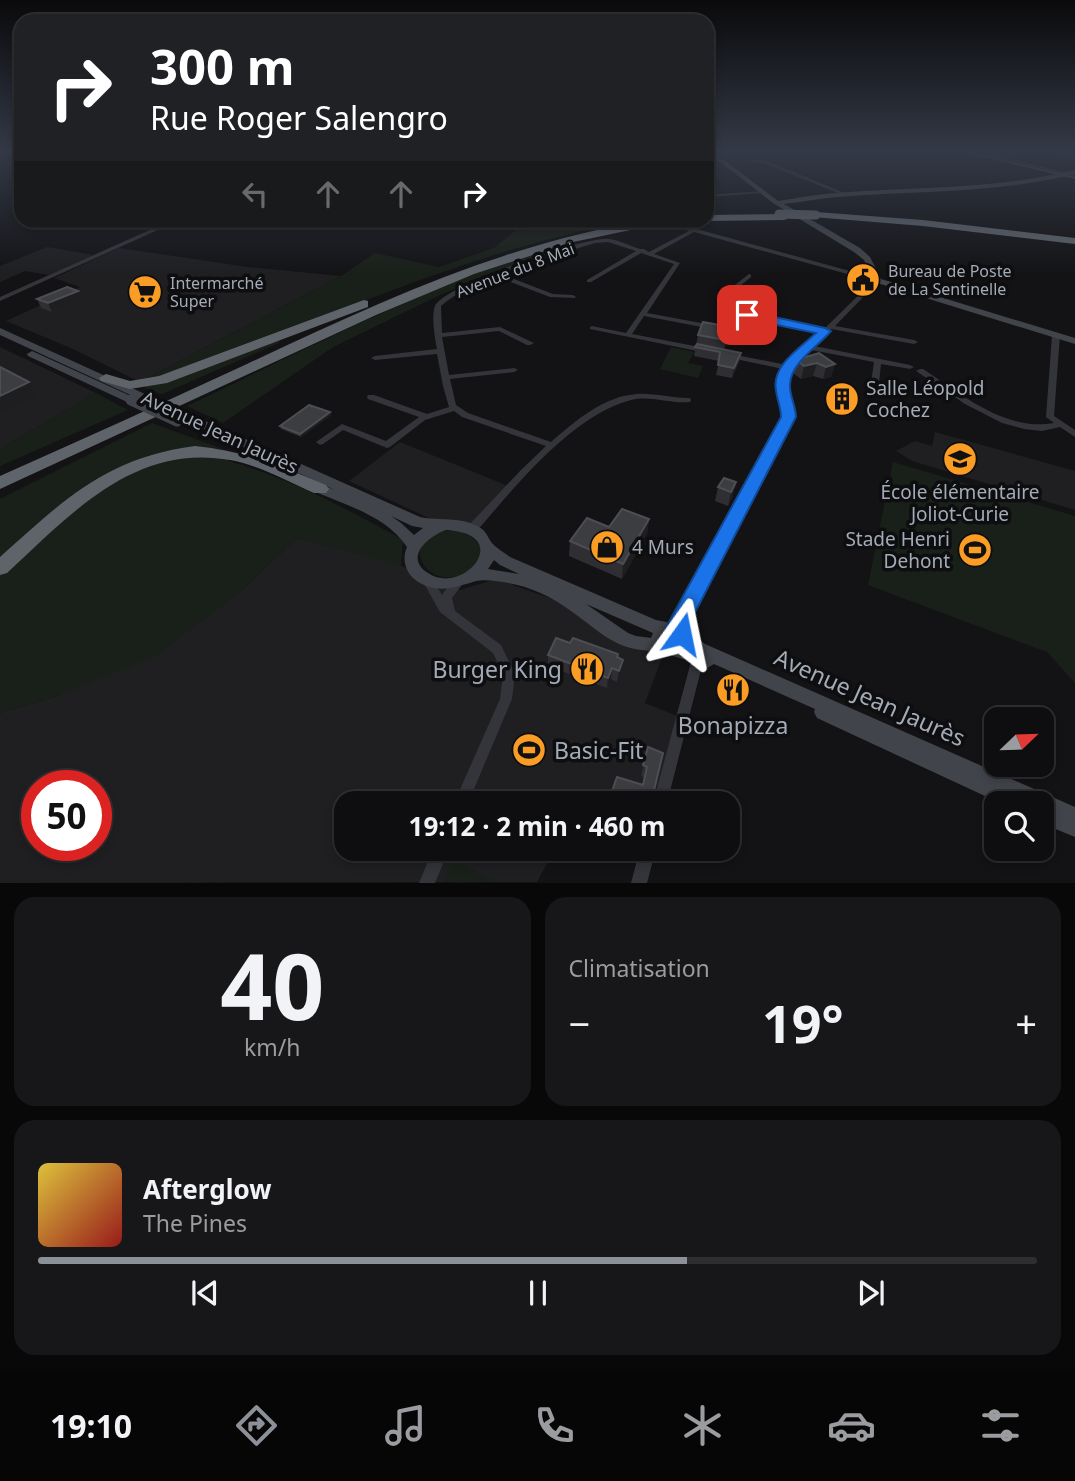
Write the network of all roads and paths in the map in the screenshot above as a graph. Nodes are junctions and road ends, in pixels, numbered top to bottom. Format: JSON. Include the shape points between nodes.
{"nodes":[{"id":1,"x":745,"y":193,"type":"edge"},
{"id":2,"x":763,"y":193,"type":"edge"},
{"id":3,"x":873,"y":193,"type":"edge"},
{"id":4,"x":845,"y":194,"type":"joint"},
{"id":5,"x":714,"y":195,"type":"edge"},
{"id":6,"x":780,"y":211,"type":"junction"},
{"id":7,"x":714,"y":216,"type":"edge"},
{"id":8,"x":160,"y":228,"type":"edge"},
{"id":9,"x":610,"y":228,"type":"edge"},
{"id":10,"x":647,"y":228,"type":"edge"},
{"id":11,"x":689,"y":228,"type":"edge"},
{"id":12,"x":694,"y":230,"type":"junction"},
{"id":13,"x":1075,"y":242,"type":"edge"},
{"id":14,"x":642,"y":250,"type":"junction"},
{"id":15,"x":651,"y":253,"type":"junction"},
{"id":16,"x":497,"y":275,"type":"junction"},
{"id":17,"x":749,"y":276,"type":"dead end"},
{"id":18,"x":877,"y":280,"type":"junction"},
{"id":19,"x":589,"y":281,"type":"dead end"},
{"id":20,"x":429,"y":282,"type":"junction"},
{"id":21,"x":573,"y":298,"type":"dead end"},
{"id":22,"x":0,"y":299,"type":"edge"},
{"id":23,"x":643,"y":314,"type":"junction"},
{"id":24,"x":751,"y":317,"type":"junction"},
{"id":25,"x":592,"y":328,"type":"dead end"},
{"id":26,"x":827,"y":329,"type":"junction"},
{"id":27,"x":0,"y":331,"type":"edge"},
{"id":28,"x":439,"y":335,"type":"junction"},
{"id":29,"x":628,"y":335,"type":"junction"},
{"id":30,"x":1056,"y":335,"type":"junction"},
{"id":31,"x":0,"y":340,"type":"edge"},
{"id":32,"x":1075,"y":341,"type":"edge"},
{"id":33,"x":914,"y":342,"type":"dead end"},
{"id":34,"x":530,"y":343,"type":"dead end"},
{"id":35,"x":809,"y":347,"type":"junction"},
{"id":36,"x":442,"y":351,"type":"junction"},
{"id":37,"x":712,"y":352,"type":"edge"},
{"id":38,"x":725,"y":355,"type":"edge"},
{"id":39,"x":375,"y":358,"type":"dead end"},
{"id":40,"x":878,"y":361,"type":"junction"},
{"id":41,"x":787,"y":367,"type":"junction"},
{"id":42,"x":910,"y":367,"type":"dead end"},
{"id":43,"x":514,"y":370,"type":"dead end"},
{"id":44,"x":919,"y":371,"type":"dead end"},
{"id":45,"x":446,"y":377,"type":"junction"},
{"id":46,"x":106,"y":378,"type":"junction"},
{"id":47,"x":875,"y":383,"type":"dead end"},
{"id":48,"x":371,"y":397,"type":"dead end"},
{"id":49,"x":136,"y":398,"type":"junction"},
{"id":50,"x":687,"y":400,"type":"dead end"},
{"id":51,"x":454,"y":408,"type":"junction"},
{"id":52,"x":157,"y":411,"type":"junction"},
{"id":53,"x":425,"y":416,"type":"junction"},
{"id":54,"x":182,"y":419,"type":"junction"},
{"id":55,"x":1059,"y":425,"type":"junction"},
{"id":56,"x":1075,"y":434,"type":"edge"},
{"id":57,"x":320,"y":442,"type":"dead end"},
{"id":58,"x":551,"y":445,"type":"junction"},
{"id":59,"x":0,"y":474,"type":"edge"},
{"id":60,"x":0,"y":483,"type":"edge"},
{"id":61,"x":320,"y":489,"type":"junction"},
{"id":62,"x":0,"y":491,"type":"edge"},
{"id":63,"x":441,"y":526,"type":"junction"},
{"id":64,"x":472,"y":529,"type":"junction"},
{"id":65,"x":413,"y":545,"type":"junction"},
{"id":66,"x":488,"y":547,"type":"junction"},
{"id":67,"x":0,"y":568,"type":"edge"},
{"id":68,"x":466,"y":578,"type":"junction"},
{"id":69,"x":426,"y":579,"type":"junction"},
{"id":70,"x":453,"y":615,"type":"junction"},
{"id":71,"x":673,"y":638,"type":"junction"},
{"id":72,"x":698,"y":658,"type":"junction"},
{"id":73,"x":466,"y":791,"type":"edge"},
{"id":74,"x":663,"y":791,"type":"edge"},
{"id":75,"x":996,"y":791,"type":"edge"},
{"id":76,"x":1075,"y":817,"type":"edge"},
{"id":77,"x":1054,"y":818,"type":"edge"},
{"id":78,"x":1075,"y":827,"type":"edge"},
{"id":79,"x":436,"y":861,"type":"edge"},
{"id":80,"x":645,"y":861,"type":"edge"},
{"id":81,"x":427,"y":883,"type":"edge"},
{"id":82,"x":639,"y":883,"type":"edge"}],
"edges":[{"from":1,"to":5,"type":"street"},
{"from":2,"to":6,"type":"main road"},
{"from":3,"to":4,"type":"main road"},
{"from":4,"to":6,"type":"main road"},
{"from":6,"to":7,"type":"highway"},
{"from":6,"to":13,"type":"highway","bridge":true},
{"from":6,"to":18,"type":"main road","via":[[860,252]]},
{"from":8,"to":22,"type":"street"},
{"from":9,"to":20,"type":"highway","via":[[541,243]]},
{"from":10,"to":52,"type":"highway","via":[[582,236],[488,264],[389,304]]},
{"from":11,"to":12,"type":"street"},
{"from":12,"to":15,"type":"street"},
{"from":12,"to":18,"type":"street"},
{"from":14,"to":15,"type":"street","name":"Avenue du 8 Mai"},
{"from":14,"to":16,"type":"street","name":"Avenue du 8 Mai","via":[[597,241]]},
{"from":14,"to":19,"type":"street"},
{"from":15,"to":23,"type":"street","name":"Avenue du 8 Mai","via":[[677,263]]},
{"from":16,"to":21,"type":"street","via":[[554,297]]},
{"from":16,"to":28,"type":"street","name":"Avenue du 8 Mai","via":[[443,300],[436,311]]},
{"from":17,"to":24,"type":"street","via":[[725,296]]},
{"from":18,"to":26,"type":"street"},
{"from":18,"to":30,"type":"main road"},
{"from":20,"to":46,"type":"highway","via":[[162,380],[130,385]]},
{"from":20,"to":59,"type":"highway"},
{"from":23,"to":24,"type":"street","via":[[728,330],[746,326]]},
{"from":23,"to":29,"type":"street","name":"Avenue du 8 Mai"},
{"from":24,"to":26,"type":"street"},
{"from":25,"to":29,"type":"street"},
{"from":26,"to":33,"type":"street"},
{"from":26,"to":35,"type":"street"},
{"from":27,"to":46,"type":"main road","name":"Avenue Jean Jaurès"},
{"from":28,"to":34,"type":"street","via":[[500,329]]},
{"from":28,"to":36,"type":"street","name":"Avenue du 8 Mai"},
{"from":29,"to":37,"type":"street"},
{"from":30,"to":32,"type":"main road"},
{"from":30,"to":55,"type":"street","via":[[1050,415]]},
{"from":31,"to":49,"type":"main road","name":"Avenue Jean Jaurès"},
{"from":35,"to":40,"type":"street"},
{"from":35,"to":41,"type":"street"},
{"from":36,"to":39,"type":"street"},
{"from":36,"to":45,"type":"street","name":"Avenue du 8 Mai"},
{"from":38,"to":41,"type":"street"},
{"from":40,"to":42,"type":"street"},
{"from":40,"to":47,"type":"street"},
{"from":41,"to":71,"type":"street","via":[[782,384],[787,420]]},
{"from":43,"to":45,"type":"street"},
{"from":44,"to":55,"type":"street","via":[[1011,424],[1043,429]]},
{"from":45,"to":51,"type":"street","name":"Avenue du 8 Mai"},
{"from":46,"to":49,"type":"main road","name":"Avenue Jean Jaurès"},
{"from":48,"to":53,"type":"street"},
{"from":49,"to":54,"type":"main road","name":"Avenue Jean Jaurès","bridge":true},
{"from":50,"to":58,"type":"street","via":[[627,399],[592,416]]},
{"from":51,"to":53,"type":"street"},
{"from":51,"to":58,"type":"street"},
{"from":52,"to":60,"type":"highway"},
{"from":52,"to":62,"type":"highway"},
{"from":53,"to":57,"type":"street","via":[[387,445],[342,427]]},
{"from":54,"to":61,"type":"main road","name":"Avenue Jean Jaurès"},
{"from":54,"to":63,"type":"main road","name":"Avenue Jean Jaurès","via":[[418,523]]},
{"from":55,"to":56,"type":"street"},
{"from":58,"to":64,"type":"street"},
{"from":61,"to":65,"type":"main road","name":"Avenue Jean Jaurès","via":[[393,524]]},
{"from":61,"to":67,"type":"highway","via":[[230,455],[195,453],[154,459],[117,472],[84,492]]},
{"from":63,"to":64,"type":"main road"},
{"from":63,"to":65,"type":"main road","via":[[424,533]]},
{"from":64,"to":66,"type":"main road"},
{"from":65,"to":69,"type":"main road","via":[[411,564]]},
{"from":66,"to":68,"type":"main road","via":[[485,564]]},
{"from":66,"to":71,"type":"main road","name":"Avenue Jean Jaurès","via":[[509,563]]},
{"from":68,"to":69,"type":"main road","via":[[442,583]]},
{"from":68,"to":70,"type":"street","via":[[445,599]]},
{"from":68,"to":71,"type":"main road","name":"Avenue Jean Jaurès","via":[[505,576],[550,591],[597,624],[635,643]]},
{"from":69,"to":70,"type":"street","via":[[441,606]]},
{"from":70,"to":73,"type":"street","via":[[497,649],[509,680],[506,699]]},
{"from":71,"to":72,"type":"main road","name":"Avenue Jean Jaurès"},
{"from":71,"to":76,"type":"main road","name":"Avenue Jean Jaurès"},
{"from":72,"to":74,"type":"street"},
{"from":72,"to":75,"type":"main road","name":"Avenue Jean Jaurès"},
{"from":77,"to":78,"type":"main road"},
{"from":79,"to":81,"type":"street"},
{"from":80,"to":82,"type":"street"}]}
